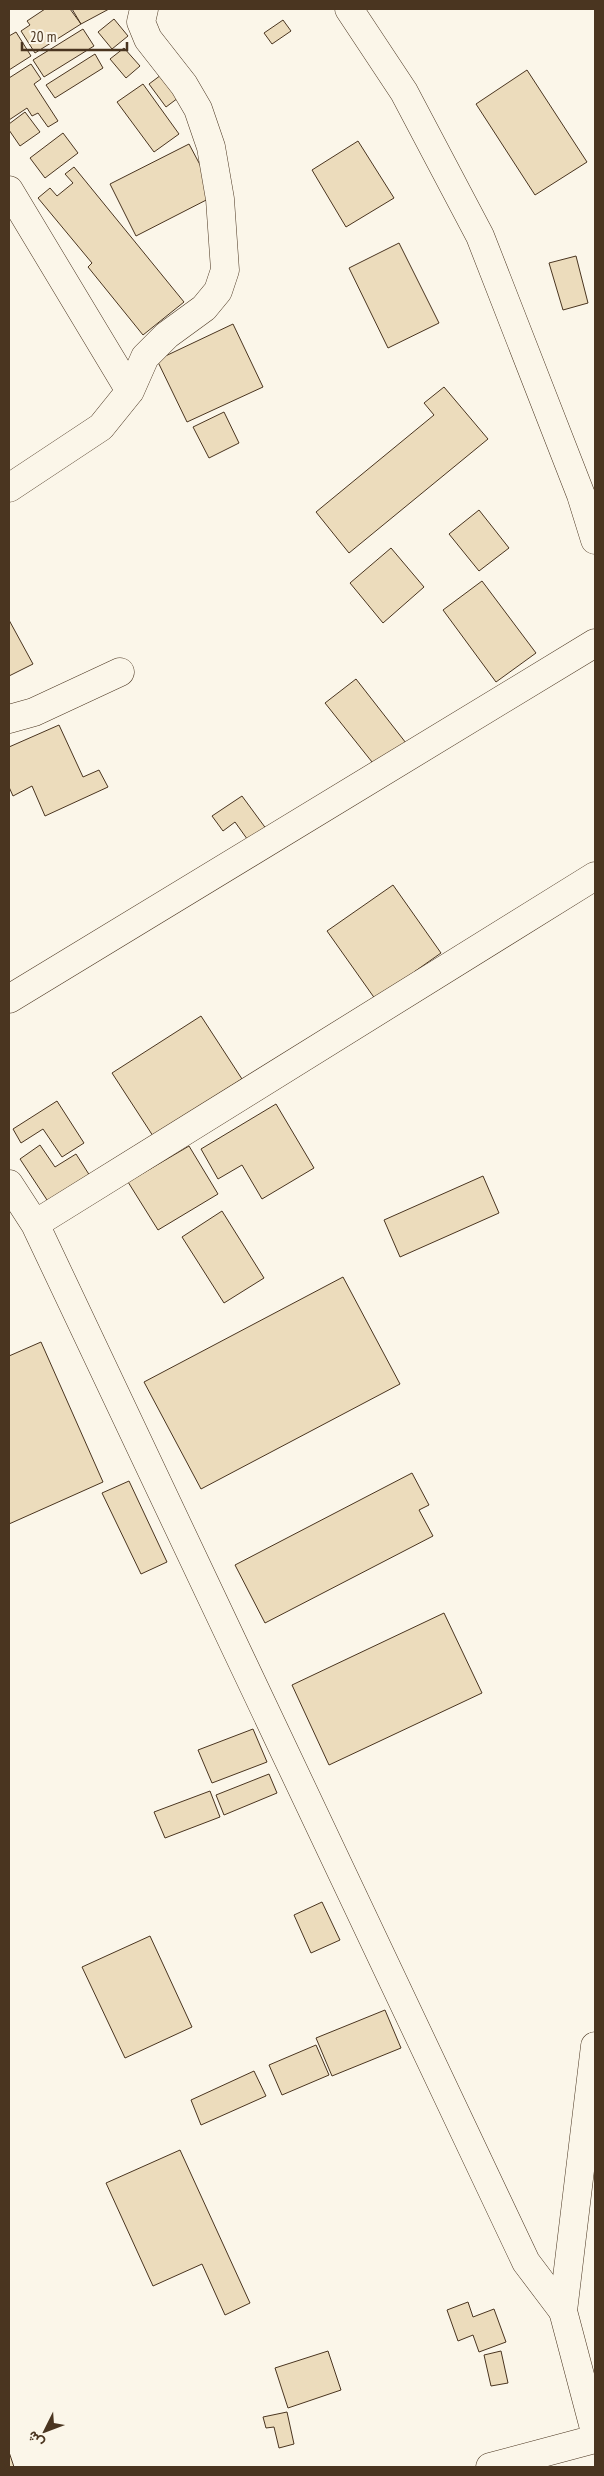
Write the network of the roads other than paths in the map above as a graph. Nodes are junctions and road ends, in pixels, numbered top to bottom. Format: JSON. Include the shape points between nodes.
{"nodes":[{"id":1,"x":144,"y":9,"type":"edge"},
{"id":2,"x":349,"y":9,"type":"edge"},
{"id":3,"x":9,"y":190,"type":"edge"},
{"id":4,"x":130,"y":391,"type":"junction"},
{"id":5,"x":9,"y":488,"type":"edge"},
{"id":6,"x":594,"y":536,"type":"edge"},
{"id":7,"x":595,"y":643,"type":"edge"},
{"id":8,"x":120,"y":672,"type":"dead end"},
{"id":9,"x":9,"y":719,"type":"edge"},
{"id":10,"x":595,"y":876,"type":"edge"},
{"id":11,"x":9,"y":999,"type":"edge"},
{"id":12,"x":9,"y":1184,"type":"edge"},
{"id":13,"x":35,"y":1224,"type":"junction"},
{"id":14,"x":595,"y":2046,"type":"edge"},
{"id":15,"x":563,"y":2311,"type":"junction"},
{"id":16,"x":595,"y":2432,"type":"edge"},
{"id":17,"x":595,"y":2438,"type":"edge"},
{"id":18,"x":490,"y":2467,"type":"edge"}],
"edges":[{"from":1,"to":4,"type":"street","via":[[141,22],[148,39],[184,85],[198,109],[211,147],[220,199],[225,270],[218,291],[204,308],[167,335],[145,357]]},
{"from":2,"to":6,"type":"street","via":[[404,92],[480,236],[578,486]]},
{"from":3,"to":4,"type":"street"},
{"from":4,"to":5,"type":"street","via":[[101,428]]},
{"from":7,"to":11,"type":"street"},
{"from":8,"to":9,"type":"street","via":[[34,712]]},
{"from":10,"to":13,"type":"street"},
{"from":12,"to":13,"type":"street"},
{"from":13,"to":15,"type":"street","via":[[526,2262]]},
{"from":14,"to":15,"type":"street"},
{"from":15,"to":16,"type":"street"},
{"from":17,"to":18,"type":"street"}]}
